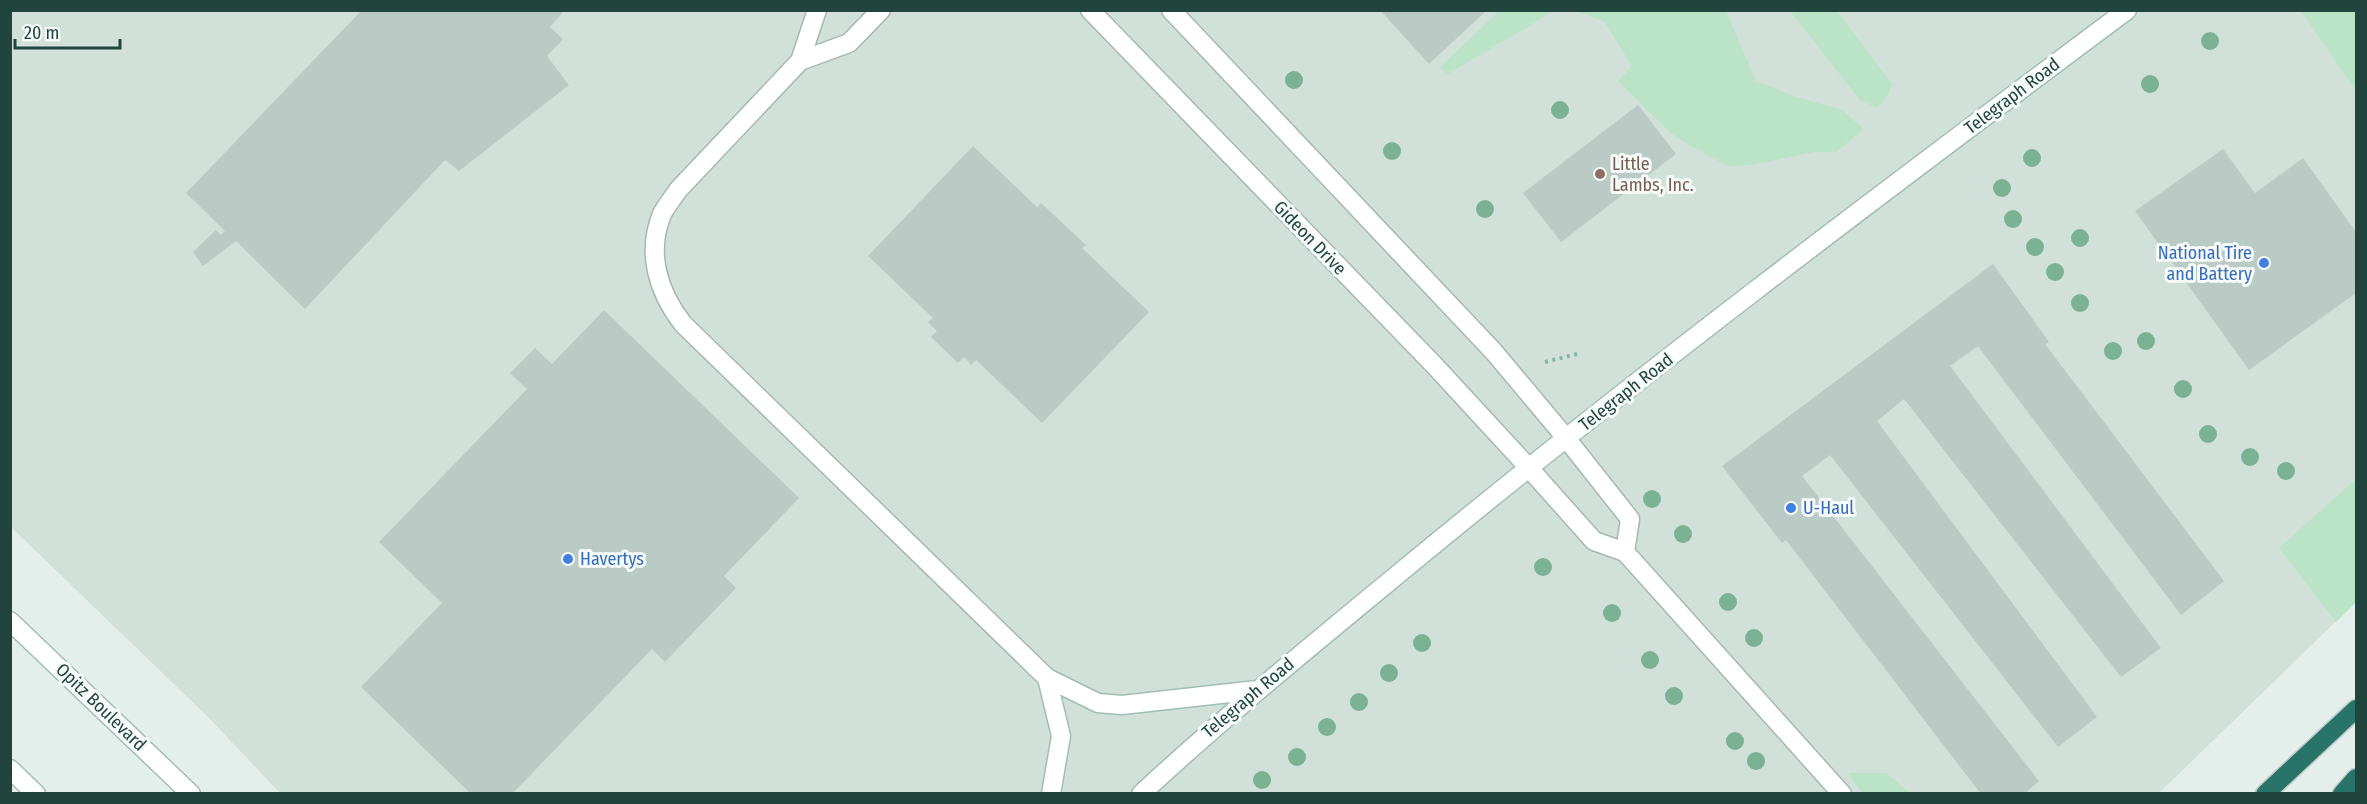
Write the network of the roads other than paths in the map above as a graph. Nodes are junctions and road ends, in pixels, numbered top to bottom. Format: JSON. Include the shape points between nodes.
{"nodes":[{"id":1,"x":817,"y":10,"type":"edge"},
{"id":2,"x":881,"y":10,"type":"edge"},
{"id":3,"x":1090,"y":10,"type":"edge"},
{"id":4,"x":1171,"y":10,"type":"edge"},
{"id":5,"x":2127,"y":10,"type":"edge"},
{"id":6,"x":800,"y":61,"type":"junction"},
{"id":7,"x":1566,"y":438,"type":"junction"},
{"id":8,"x":1528,"y":467,"type":"junction"},
{"id":9,"x":1625,"y":552,"type":"junction"},
{"id":10,"x":10,"y":621,"type":"edge"},
{"id":11,"x":1047,"y":678,"type":"junction"},
{"id":12,"x":1257,"y":690,"type":"junction"},
{"id":13,"x":2356,"y":710,"type":"edge"},
{"id":14,"x":10,"y":769,"type":"edge"},
{"id":15,"x":2356,"y":778,"type":"edge"},
{"id":16,"x":26,"y":790,"type":"edge"},
{"id":17,"x":191,"y":794,"type":"edge"},
{"id":18,"x":1051,"y":794,"type":"edge"},
{"id":19,"x":1141,"y":794,"type":"edge"},
{"id":20,"x":1842,"y":794,"type":"edge"},
{"id":21,"x":2265,"y":794,"type":"edge"},
{"id":22,"x":2342,"y":794,"type":"edge"}],
"edges":[{"from":1,"to":6,"type":"main road"},
{"from":2,"to":6,"type":"main road","via":[[849,43]]},
{"from":3,"to":8,"type":"main road","name":"Gideon Drive"},
{"from":4,"to":7,"type":"main road","via":[[1494,352]]},
{"from":5,"to":7,"type":"main road","name":"Telegraph Road"},
{"from":6,"to":11,"type":"main road","via":[[678,190],[662,214],[654,246],[657,280],[683,324]]},
{"from":7,"to":8,"type":"main road","name":"Telegraph Road"},
{"from":7,"to":9,"type":"main road","via":[[1630,519]]},
{"from":8,"to":9,"type":"main road","name":"Gideon Drive","via":[[1594,541]]},
{"from":8,"to":12,"type":"main road","name":"Telegraph Road"},
{"from":9,"to":20,"type":"main road"},
{"from":10,"to":17,"type":"main road","name":"Opitz Boulevard"},
{"from":11,"to":12,"type":"main road","via":[[1098,703],[1122,705]]},
{"from":11,"to":18,"type":"main road","via":[[1061,736]]},
{"from":12,"to":19,"type":"main road","name":"Telegraph Road"},
{"from":13,"to":21,"type":"highway"},
{"from":14,"to":16,"type":"main road"},
{"from":15,"to":22,"type":"highway"}]}
